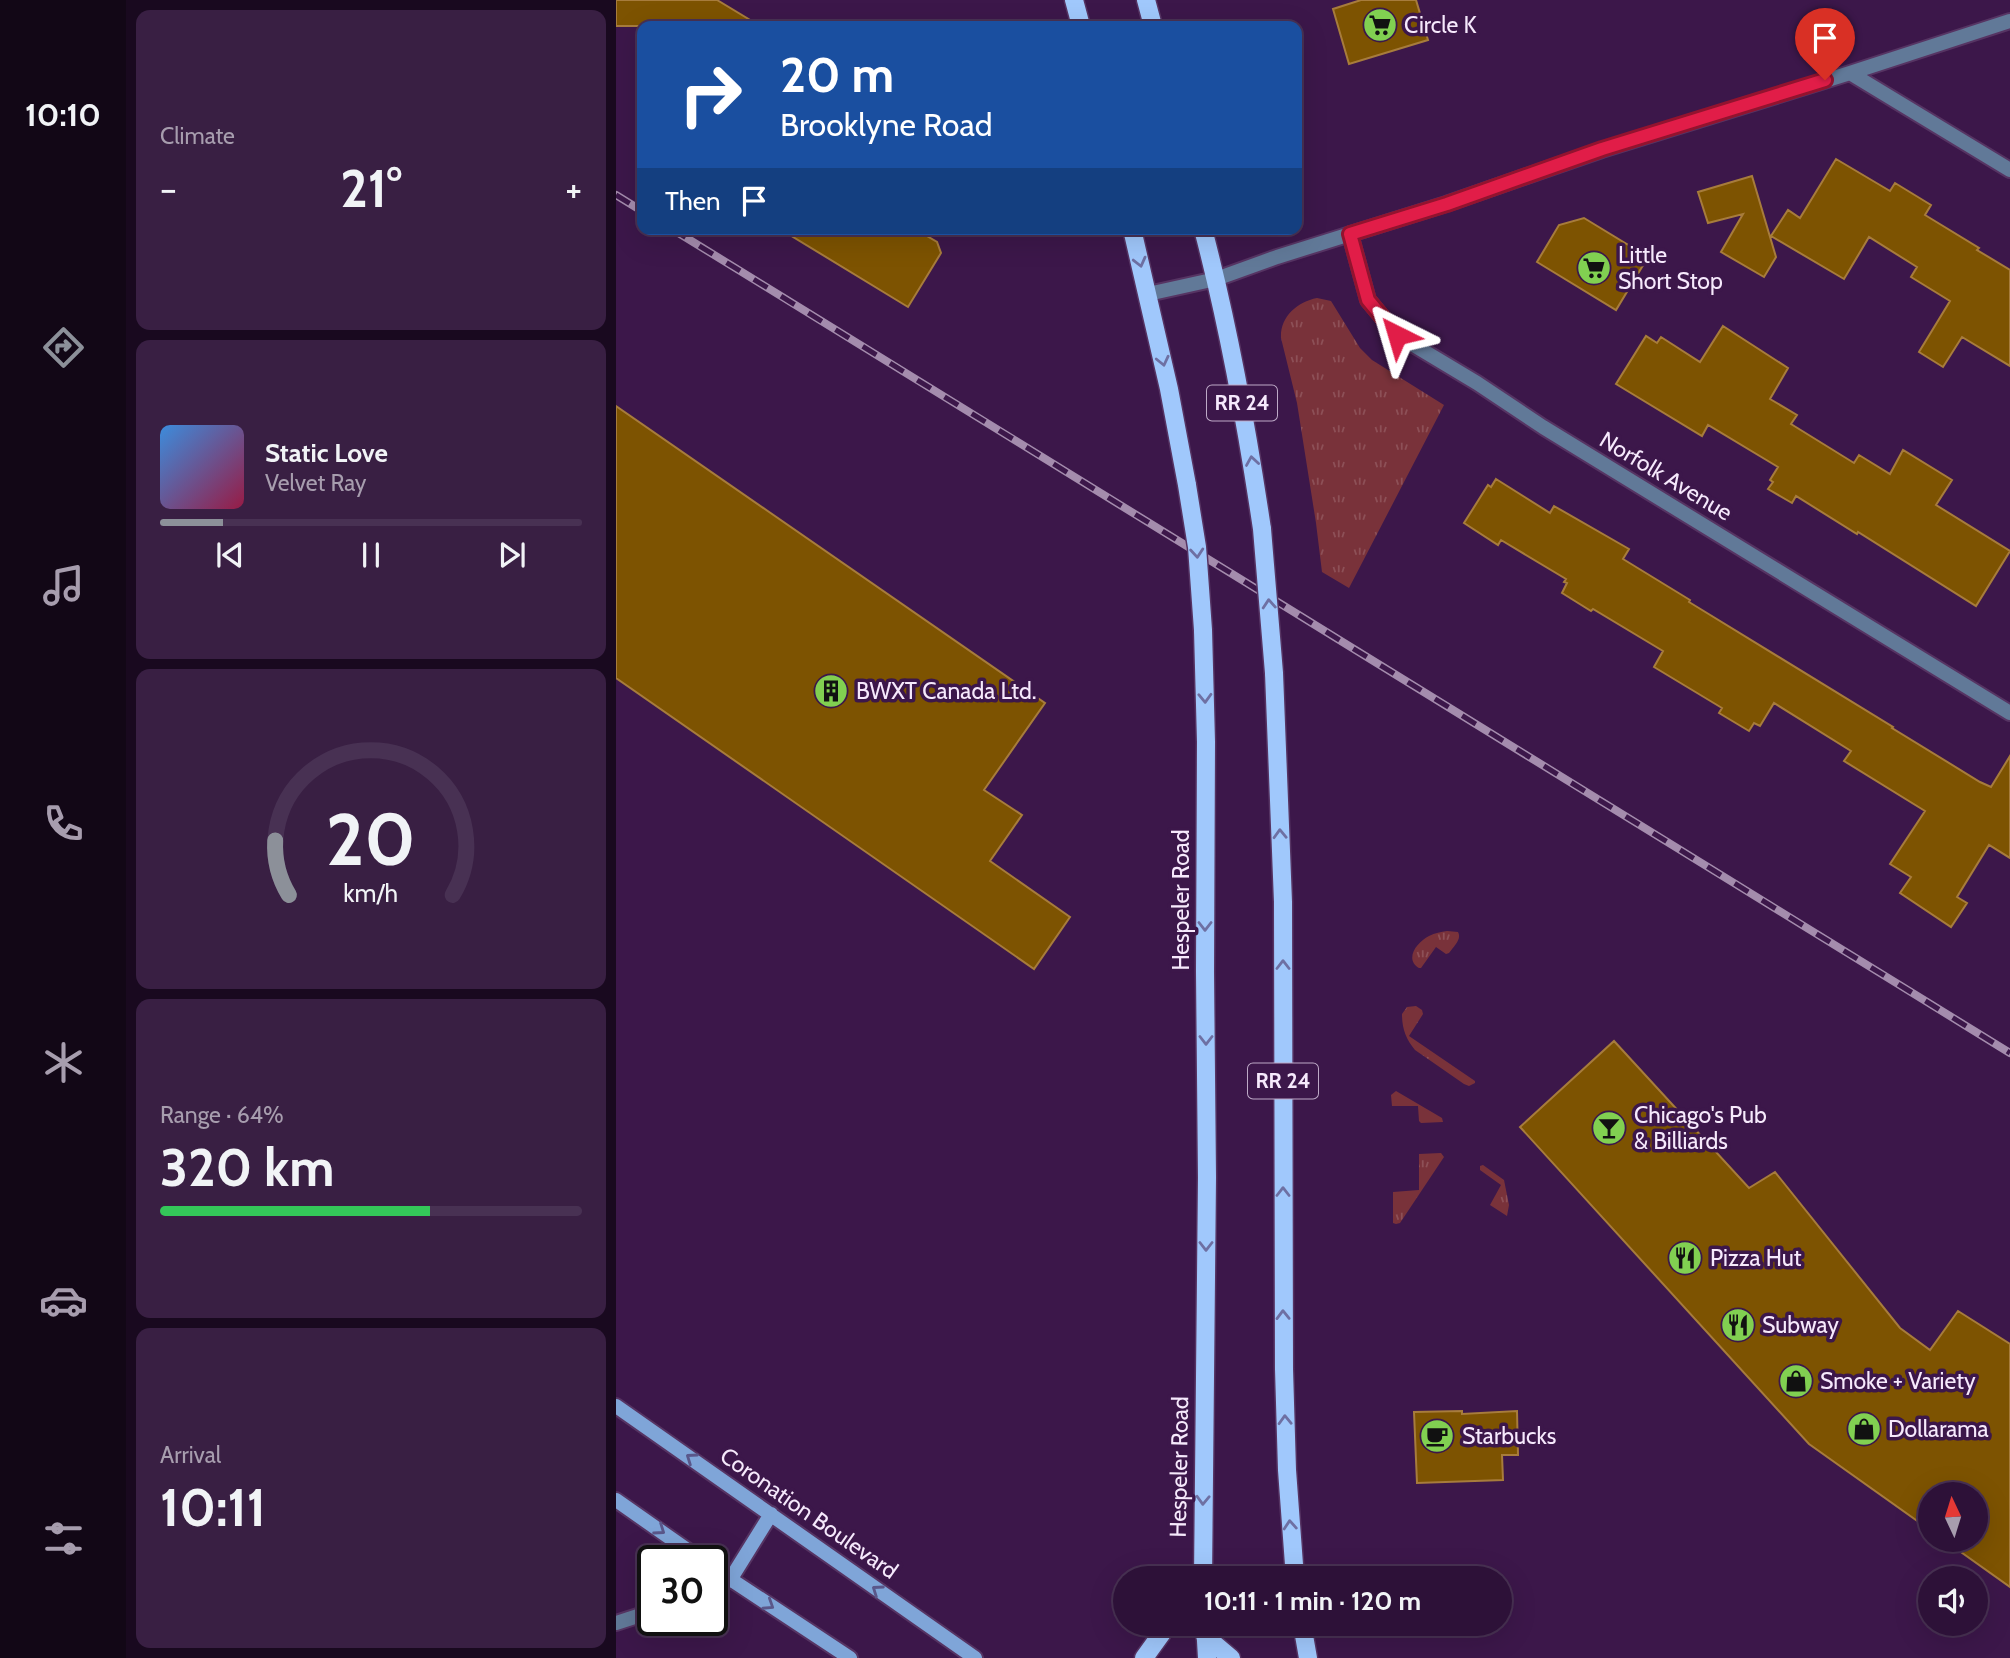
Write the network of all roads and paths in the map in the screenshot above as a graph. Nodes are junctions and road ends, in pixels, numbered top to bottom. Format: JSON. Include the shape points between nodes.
{"nodes":[{"id":1,"x":1074,"y":0,"type":"edge"},
{"id":2,"x":1146,"y":0,"type":"edge"},
{"id":3,"x":1080,"y":21,"type":"edge"},
{"id":4,"x":1152,"y":21,"type":"edge"},
{"id":5,"x":2010,"y":21,"type":"edge"},
{"id":6,"x":1850,"y":73,"type":"junction"},
{"id":7,"x":2010,"y":170,"type":"edge"},
{"id":8,"x":1350,"y":234,"type":"junction"},
{"id":9,"x":1133,"y":235,"type":"edge"},
{"id":10,"x":1205,"y":235,"type":"edge"},
{"id":11,"x":1216,"y":279,"type":"junction"},
{"id":12,"x":1148,"y":294,"type":"junction"},
{"id":13,"x":2010,"y":713,"type":"edge"},
{"id":14,"x":616,"y":1406,"type":"edge"},
{"id":15,"x":616,"y":1500,"type":"edge"},
{"id":16,"x":771,"y":1514,"type":"junction"},
{"id":17,"x":680,"y":1545,"type":"edge"},
{"id":18,"x":1202,"y":1560,"type":"junction"},
{"id":19,"x":1197,"y":1566,"type":"edge"},
{"id":20,"x":1202,"y":1566,"type":"edge"},
{"id":21,"x":1294,"y":1566,"type":"edge"},
{"id":22,"x":730,"y":1580,"type":"joint"},
{"id":23,"x":637,"y":1616,"type":"edge"},
{"id":24,"x":616,"y":1623,"type":"edge"},
{"id":25,"x":1160,"y":1636,"type":"edge"},
{"id":26,"x":1205,"y":1636,"type":"edge"},
{"id":27,"x":1211,"y":1636,"type":"edge"},
{"id":28,"x":1304,"y":1636,"type":"edge"},
{"id":29,"x":850,"y":1658,"type":"edge"},
{"id":30,"x":975,"y":1658,"type":"edge"},
{"id":31,"x":1144,"y":1658,"type":"edge"},
{"id":32,"x":1207,"y":1658,"type":"edge"},
{"id":33,"x":1231,"y":1658,"type":"edge"},
{"id":34,"x":1308,"y":1658,"type":"edge"}],
"edges":[{"from":1,"to":3,"type":"main road"},
{"from":2,"to":4,"type":"main road"},
{"from":5,"to":6,"type":"street"},
{"from":6,"to":7,"type":"street"},
{"from":6,"to":8,"type":"street","via":[[1602,149]]},
{"from":8,"to":11,"type":"street"},
{"from":8,"to":13,"type":"street","name":"Norfolk Avenue","via":[[1368,300],[1397,335]]},
{"from":9,"to":12,"type":"main road","name":"Hespeler Road","number":"RR 24","one_way":true},
{"from":10,"to":11,"type":"main road","number":"RR 24"},
{"from":11,"to":12,"type":"street"},
{"from":21,"to":11,"type":"main road","number":"RR 24","one_way":true,"bridge":true,"via":[[1284,1369],[1283,902],[1274,673],[1262,528],[1246,422]]},
{"from":12,"to":18,"type":"main road","name":"Hespeler Road","number":"RR 24","one_way":true,"bridge":true,"via":[[1187,485],[1203,630],[1207,1204]]},
{"from":16,"to":14,"type":"main road","name":"Coronation Boulevard","one_way":true},
{"from":15,"to":17,"type":"main road","one_way":true},
{"from":16,"to":22,"type":"main road"},
{"from":30,"to":16,"type":"main road","name":"Coronation Boulevard","one_way":true},
{"from":18,"to":19,"type":"main road"},
{"from":18,"to":20,"type":"main road","name":"Hespeler Road","number":"RR 24"},
{"from":22,"to":29,"type":"main road","one_way":true},
{"from":23,"to":24,"type":"street"},
{"from":25,"to":31,"type":"main road"},
{"from":26,"to":32,"type":"main road"},
{"from":27,"to":33,"type":"main road"},
{"from":28,"to":34,"type":"main road"}]}
